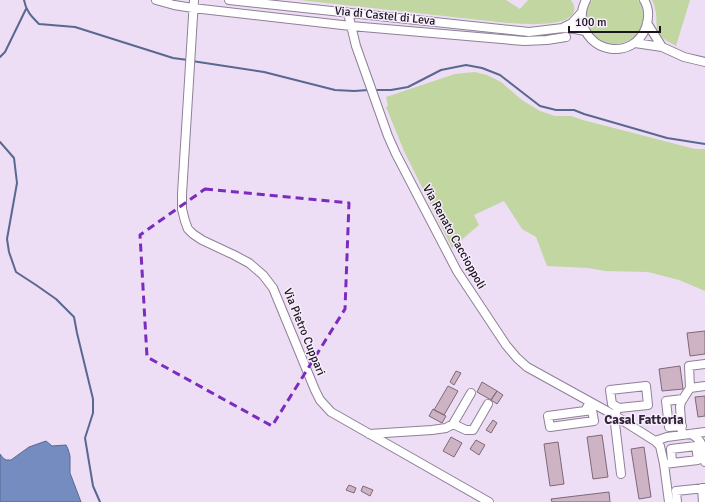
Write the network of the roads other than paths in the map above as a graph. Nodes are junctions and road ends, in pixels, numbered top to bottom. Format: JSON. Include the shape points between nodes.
{"nodes":[{"id":1,"x":156,"y":0,"type":"edge"},
{"id":2,"x":229,"y":0,"type":"edge"},
{"id":3,"x":577,"y":0,"type":"edge"},
{"id":4,"x":586,"y":0,"type":"edge"},
{"id":5,"x":644,"y":0,"type":"edge"},
{"id":6,"x":194,"y":4,"type":"edge"},
{"id":7,"x":582,"y":11,"type":"junction"},
{"id":8,"x":348,"y":13,"type":"junction"},
{"id":9,"x":648,"y":23,"type":"junction"},
{"id":10,"x":351,"y":26,"type":"junction"},
{"id":11,"x":563,"y":28,"type":"junction"},
{"id":12,"x":585,"y":31,"type":"junction"},
{"id":13,"x":566,"y":37,"type":"dead end"},
{"id":14,"x":635,"y":43,"type":"junction"},
{"id":15,"x":662,"y":47,"type":"junction"},
{"id":16,"x":705,"y":62,"type":"edge"},
{"id":17,"x":705,"y":364,"type":"edge"},
{"id":18,"x":705,"y":386,"type":"edge"},
{"id":19,"x":690,"y":388,"type":"junction"},
{"id":20,"x":471,"y":393,"type":"dead end"},
{"id":21,"x":683,"y":399,"type":"junction"},
{"id":22,"x":590,"y":402,"type":"junction"},
{"id":23,"x":488,"y":404,"type":"dead end"},
{"id":24,"x":585,"y":411,"type":"junction"},
{"id":25,"x":616,"y":411,"type":"junction"},
{"id":26,"x":453,"y":424,"type":"junction"},
{"id":27,"x":682,"y":426,"type":"junction"},
{"id":28,"x":705,"y":432,"type":"edge"},
{"id":29,"x":368,"y":434,"type":"junction"},
{"id":30,"x":692,"y":434,"type":"junction"},
{"id":31,"x":682,"y":435,"type":"junction"},
{"id":32,"x":655,"y":440,"type":"junction"},
{"id":33,"x":705,"y":458,"type":"edge"},
{"id":34,"x":621,"y":474,"type":"dead end"},
{"id":35,"x":703,"y":488,"type":"edge"},
{"id":36,"x":489,"y":502,"type":"edge"},
{"id":37,"x":669,"y":502,"type":"edge"},
{"id":38,"x":677,"y":502,"type":"edge"},
{"id":39,"x":703,"y":502,"type":"edge"}],
"edges":[{"from":1,"to":6,"type":"street","name":"Via di Castel di Leva","via":[[174,5]]},
{"from":2,"to":8,"type":"street","name":"Via di Castel di Leva"},
{"from":3,"to":7,"type":"street"},
{"from":4,"to":7,"type":"street"},
{"from":5,"to":9,"type":"street","via":[[648,9]]},
{"from":6,"to":10,"type":"street","name":"Via di Castel di Leva"},
{"from":6,"to":29,"type":"street","name":"Via Pietro Cuppari","via":[[182,194],[183,214],[187,226],[200,239],[244,260],[263,274],[273,288],[320,400],[331,412]]},
{"from":7,"to":11,"type":"street","via":[[572,23]]},
{"from":7,"to":12,"type":"street"},
{"from":8,"to":10,"type":"street","name":"Via Renato Caccioppoli"},
{"from":8,"to":11,"type":"street","name":"Via di Castel di Leva","via":[[529,32]]},
{"from":9,"to":14,"type":"street"},
{"from":9,"to":15,"type":"street"},
{"from":10,"to":13,"type":"street","name":"Via di Castel di Leva","via":[[524,41]]},
{"from":10,"to":22,"type":"street","name":"Via Renato Caccioppoli","via":[[388,136],[457,271],[517,358],[527,367]]},
{"from":11,"to":12,"type":"street","name":"Via di Castel di Leva"},
{"from":12,"to":14,"type":"street","via":[[596,44],[611,49],[620,49]]},
{"from":14,"to":15,"type":"street"},
{"from":15,"to":16,"type":"street","via":[[684,57]]},
{"from":17,"to":19,"type":"street","via":[[689,366]]},
{"from":18,"to":19,"type":"street"},
{"from":19,"to":21,"type":"street"},
{"from":20,"to":26,"type":"street"},
{"from":21,"to":27,"type":"street","via":[[680,407]]},
{"from":21,"to":27,"type":"street","via":[[666,401],[669,427]]},
{"from":22,"to":24,"type":"street"},
{"from":22,"to":25,"type":"street","name":"Via Renato Caccioppoli"},
{"from":23,"to":26,"type":"street","via":[[473,430],[466,430]]},
{"from":24,"to":24,"type":"street","via":[[548,416],[550,427],[594,421],[592,410]]},
{"from":25,"to":25,"type":"street","via":[[610,390],[646,386],[648,405]]},
{"from":25,"to":32,"type":"street","name":"Via Renato Caccioppoli"},
{"from":25,"to":34,"type":"street"},
{"from":26,"to":29,"type":"street","via":[[432,430]]},
{"from":27,"to":31,"type":"street"},
{"from":28,"to":30,"type":"street"},
{"from":29,"to":36,"type":"street","name":"Via Pietro Cuppari"},
{"from":30,"to":31,"type":"street"},
{"from":30,"to":33,"type":"street","via":[[702,443]]},
{"from":31,"to":32,"type":"street"},
{"from":32,"to":37,"type":"street","via":[[668,463]]},
{"from":35,"to":38,"type":"street","via":[[676,492]]},
{"from":35,"to":39,"type":"street"}]}
